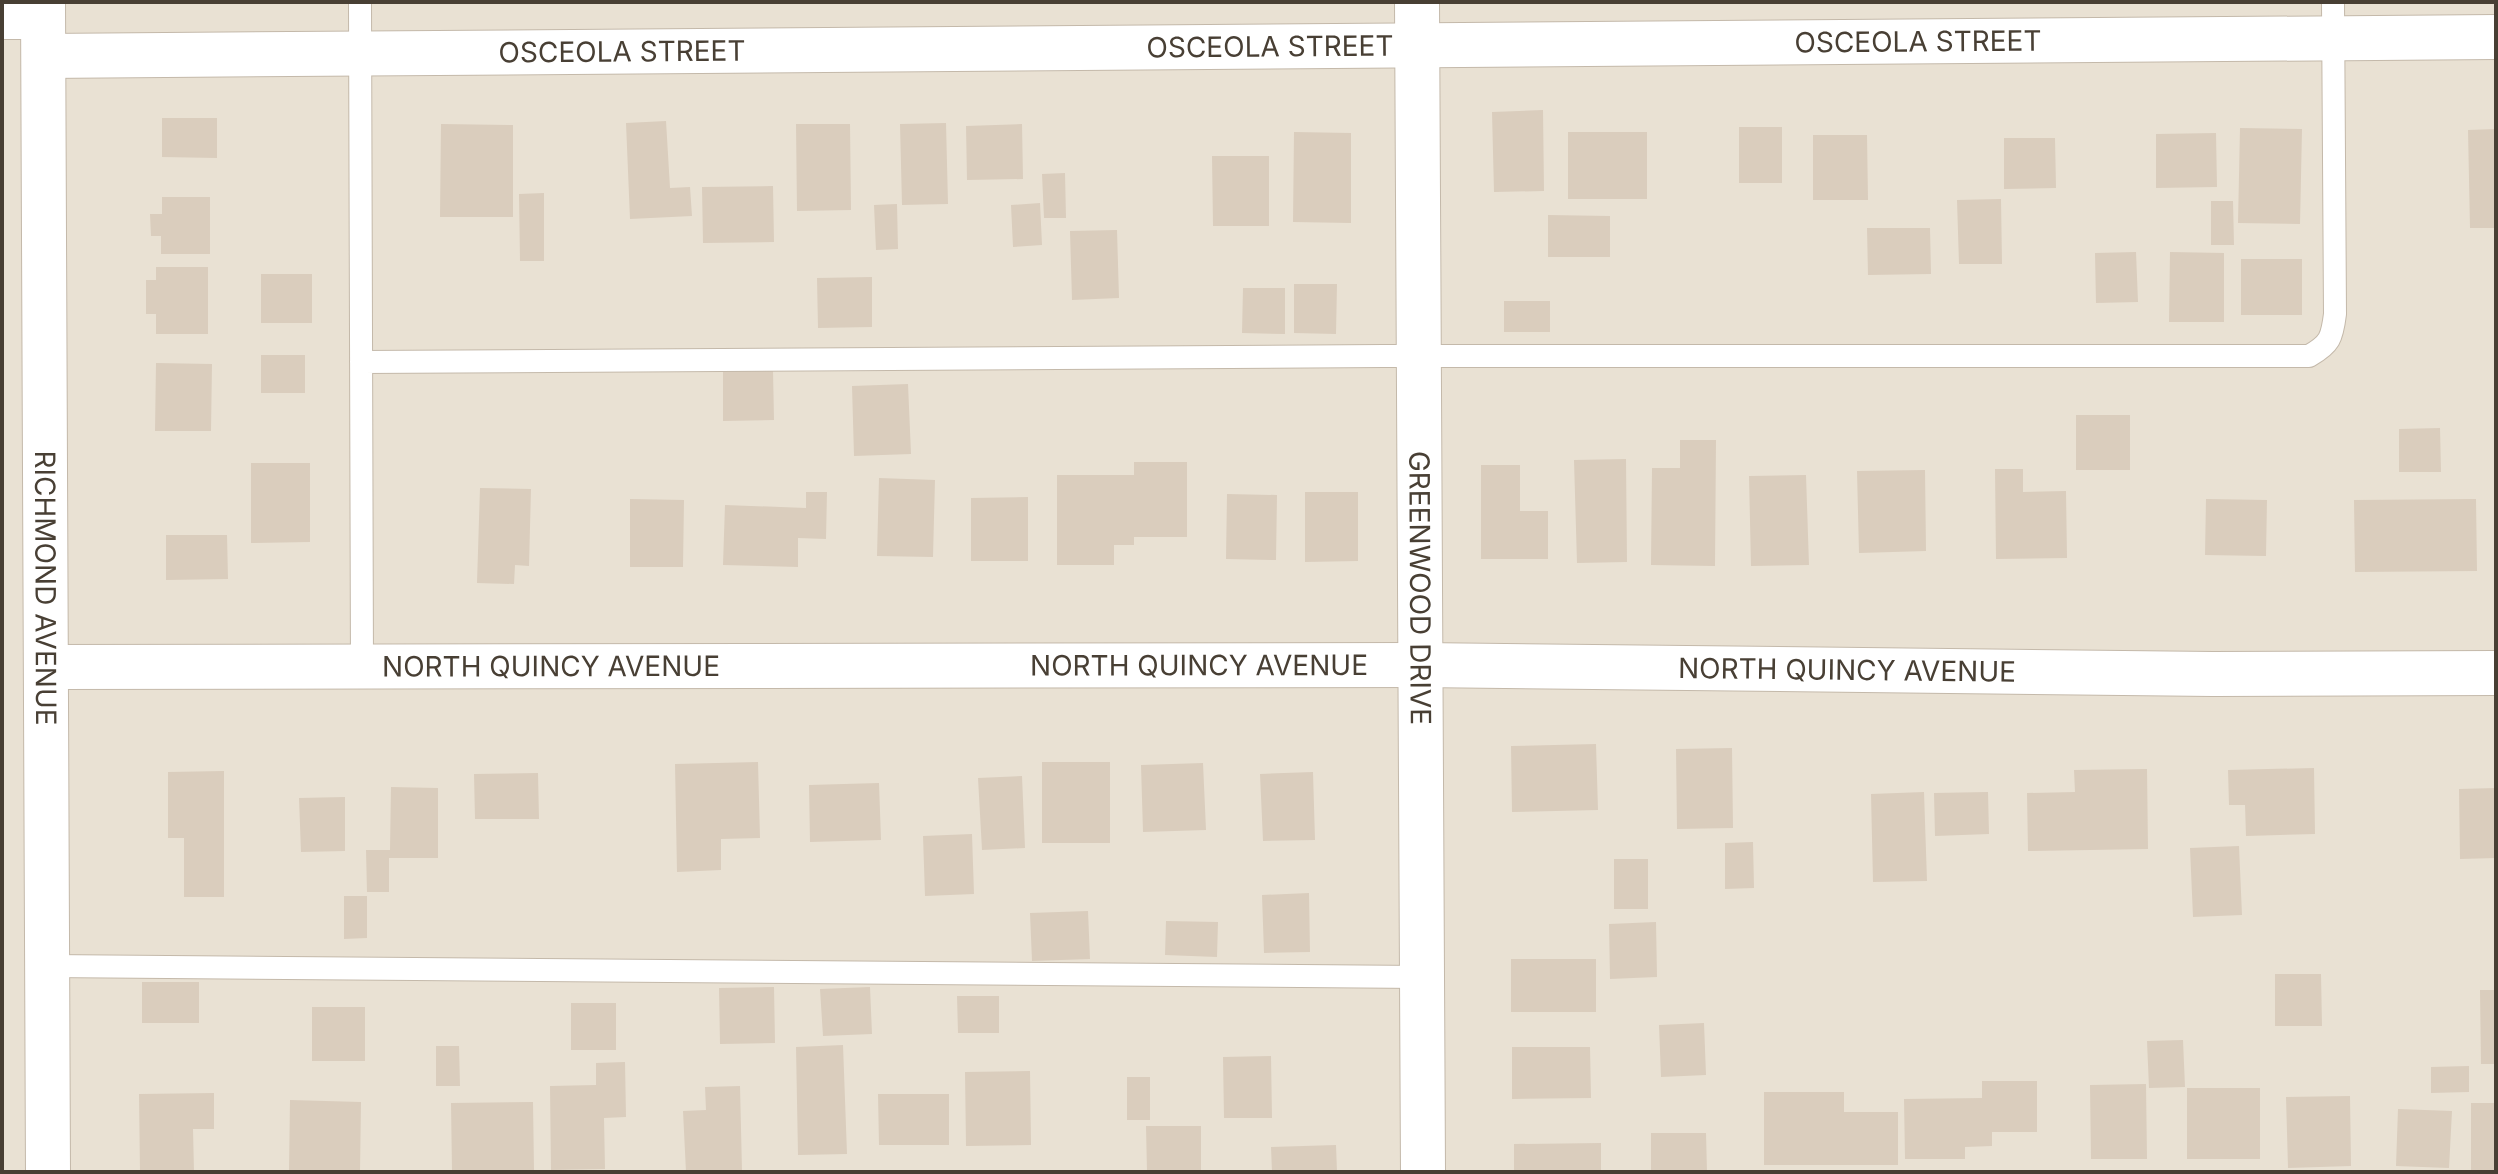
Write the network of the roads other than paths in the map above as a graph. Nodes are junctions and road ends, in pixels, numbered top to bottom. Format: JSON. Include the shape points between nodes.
{"nodes":[{"id":1,"x":360,"y":2,"type":"edge"},
{"id":2,"x":1417,"y":2,"type":"edge"},
{"id":3,"x":2333,"y":21,"type":"edge"},
{"id":4,"x":33,"y":23,"type":"edge"},
{"id":5,"x":2496,"y":37,"type":"edge"},
{"id":6,"x":1417,"y":47,"type":"junction"},
{"id":7,"x":361,"y":53,"type":"junction"},
{"id":8,"x":1420,"y":356,"type":"junction"},
{"id":9,"x":361,"y":362,"type":"junction"},
{"id":10,"x":1421,"y":665,"type":"junction"},
{"id":11,"x":47,"y":667,"type":"junction"},
{"id":12,"x":362,"y":667,"type":"junction"},
{"id":13,"x":2496,"y":673,"type":"edge"},
{"id":14,"x":48,"y":966,"type":"junction"},
{"id":15,"x":1421,"y":977,"type":"junction"},
{"id":16,"x":48,"y":1172,"type":"edge"},
{"id":17,"x":1423,"y":1172,"type":"edge"}],
"edges":[{"from":1,"to":7,"type":"lane"},
{"from":2,"to":6,"type":"street","name":"GREENWOOD DRIVE"},
{"from":3,"to":5,"type":"street","name":"OSCEOLA STREET"},
{"from":3,"to":6,"type":"street","name":"OSCEOLA STREET"},
{"from":3,"to":8,"type":"lane","via":[[2335,314],[2332,337],[2309,356]]},
{"from":4,"to":7,"type":"street","name":"OSCEOLA STREET"},
{"from":4,"to":11,"type":"street","name":"RICHMOND AVENUE"},
{"from":6,"to":7,"type":"street","name":"OSCEOLA STREET"},
{"from":6,"to":8,"type":"street","name":"GREENWOOD DRIVE"},
{"from":7,"to":9,"type":"lane"},
{"from":8,"to":9,"type":"lane"},
{"from":8,"to":10,"type":"street","name":"GREENWOOD DRIVE"},
{"from":9,"to":12,"type":"lane"},
{"from":10,"to":12,"type":"street","name":"NORTH QUINCY AVENUE"},
{"from":10,"to":13,"type":"street","name":"NORTH QUINCY AVENUE"},
{"from":10,"to":15,"type":"street","name":"GREENWOOD DRIVE"},
{"from":11,"to":12,"type":"street","name":"NORTH QUINCY AVENUE"},
{"from":11,"to":14,"type":"street","name":"RICHMOND AVENUE"},
{"from":14,"to":15,"type":"lane"},
{"from":14,"to":16,"type":"street","name":"RICHMOND AVENUE"},
{"from":15,"to":17,"type":"street","name":"GREENWOOD DRIVE"}]}
